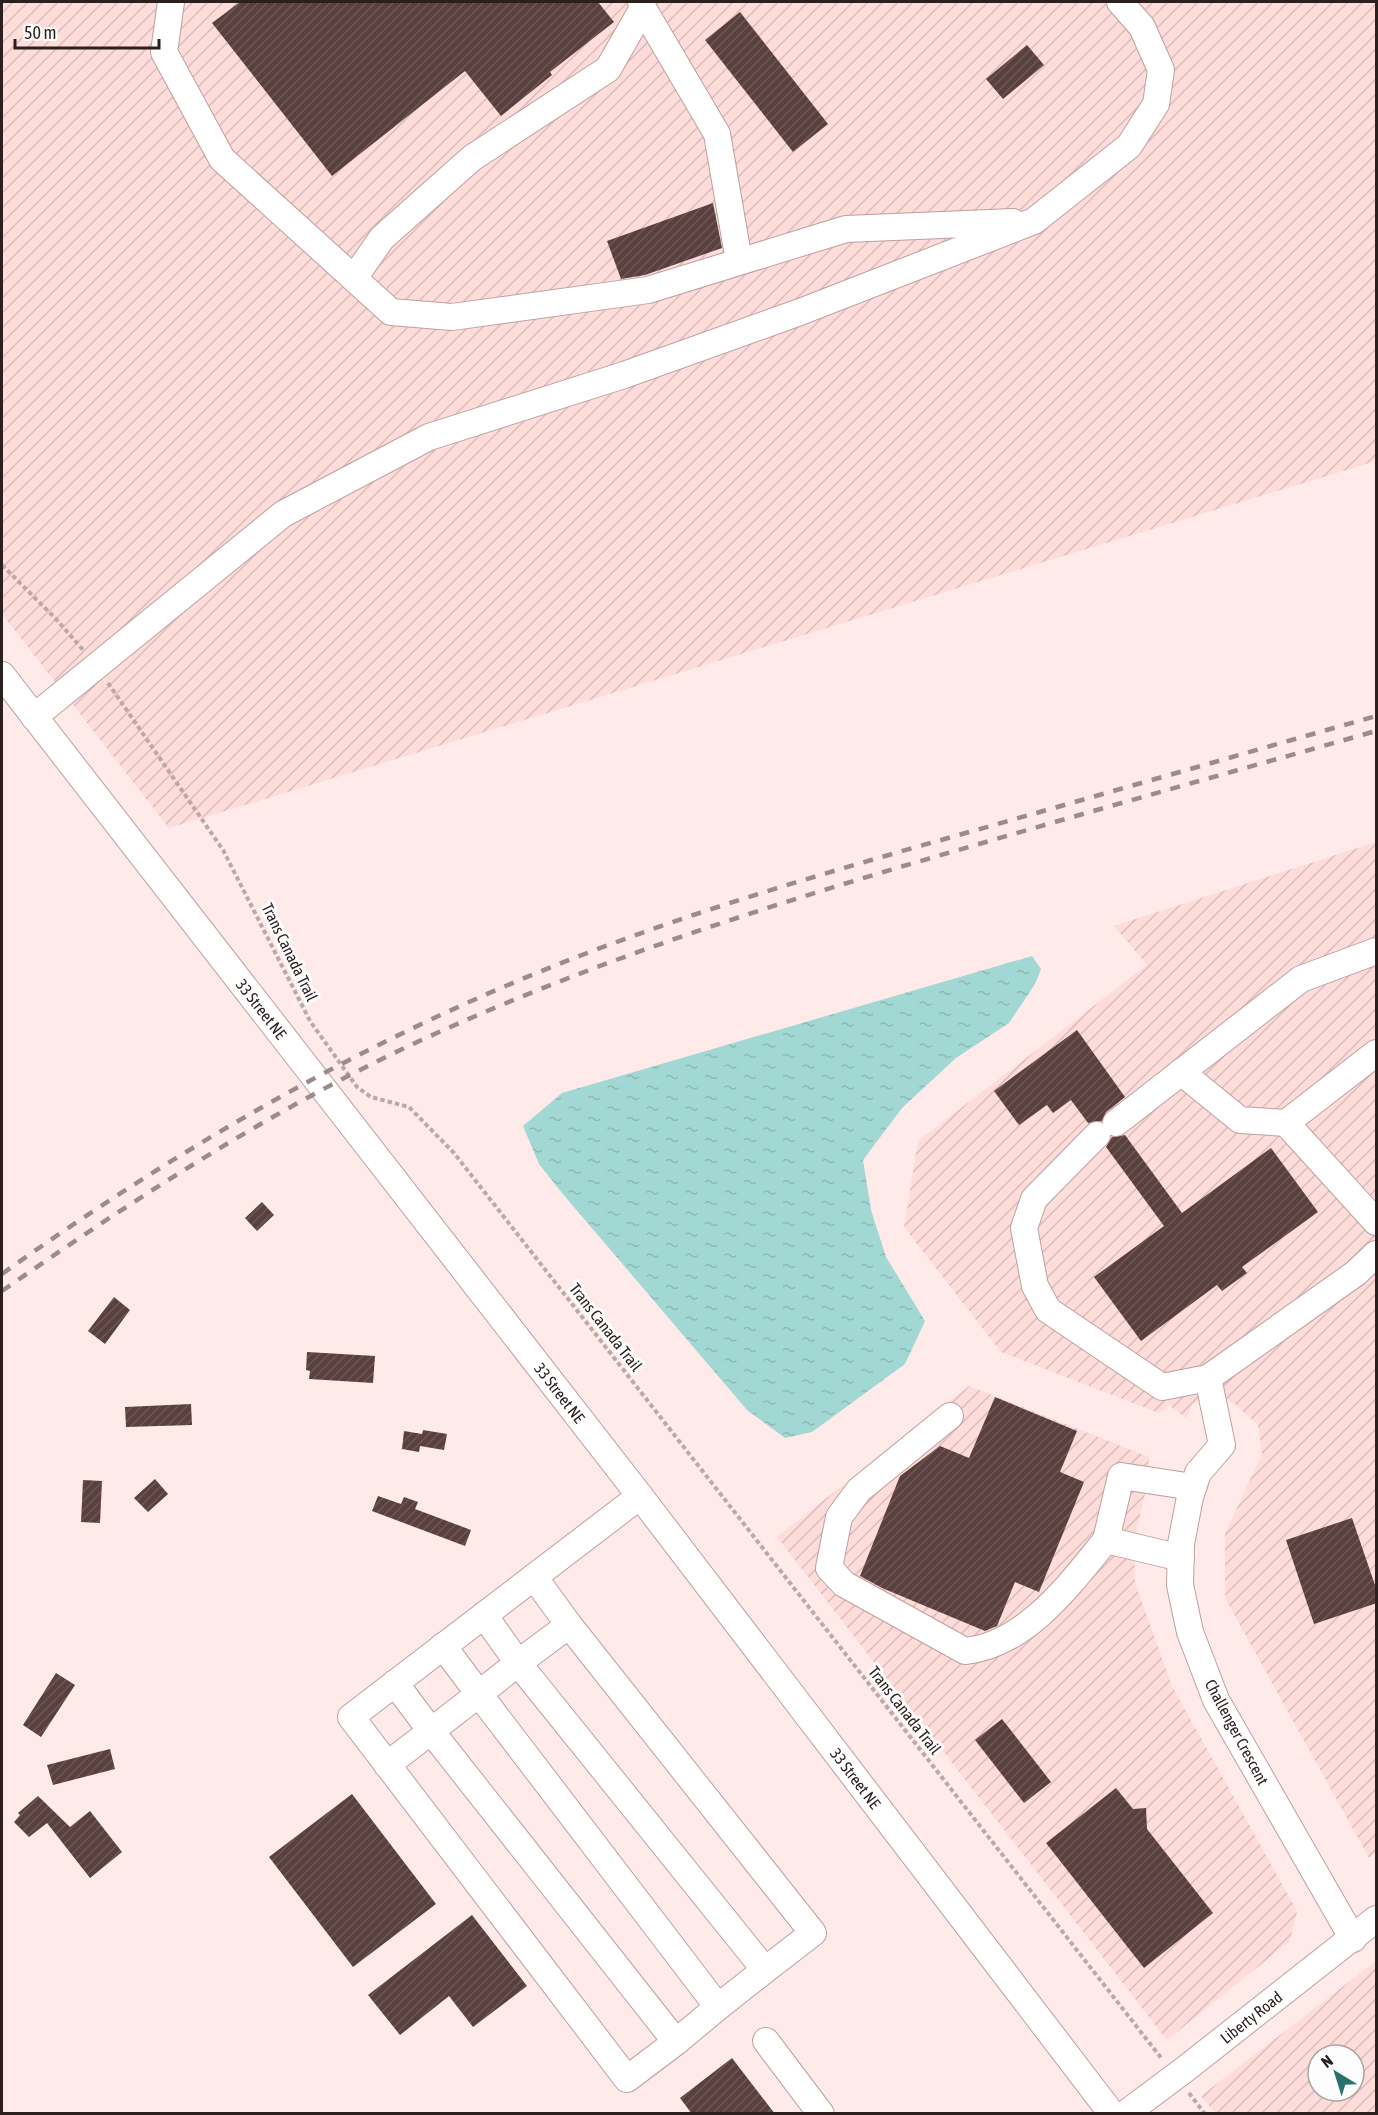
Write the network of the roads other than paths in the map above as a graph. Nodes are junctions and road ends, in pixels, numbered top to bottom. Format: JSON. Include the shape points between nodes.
{"nodes":[{"id":1,"x":171,"y":2,"type":"edge"},
{"id":2,"x":1120,"y":2,"type":"edge"},
{"id":3,"x":642,"y":5,"type":"edge"},
{"id":4,"x":1034,"y":222,"type":"junction"},
{"id":5,"x":739,"y":261,"type":"junction"},
{"id":6,"x":354,"y":278,"type":"junction"},
{"id":7,"x":2,"y":675,"type":"edge"},
{"id":8,"x":34,"y":717,"type":"junction"},
{"id":9,"x":1377,"y":951,"type":"edge"},
{"id":10,"x":1377,"y":1053,"type":"edge"},
{"id":11,"x":1181,"y":1072,"type":"junction"},
{"id":12,"x":1286,"y":1123,"type":"junction"},
{"id":13,"x":1377,"y":1222,"type":"edge"},
{"id":14,"x":1377,"y":1254,"type":"edge"},
{"id":15,"x":1208,"y":1378,"type":"junction"},
{"id":16,"x":950,"y":1416,"type":"dead end"},
{"id":17,"x":1193,"y":1487,"type":"junction"},
{"id":18,"x":640,"y":1497,"type":"junction"},
{"id":19,"x":1106,"y":1540,"type":"junction"},
{"id":20,"x":1181,"y":1558,"type":"junction"},
{"id":21,"x":534,"y":1577,"type":"junction"},
{"id":22,"x":484,"y":1615,"type":"junction"},
{"id":23,"x":569,"y":1625,"type":"junction"},
{"id":24,"x":443,"y":1646,"type":"junction"},
{"id":25,"x":518,"y":1663,"type":"junction"},
{"id":26,"x":395,"y":1683,"type":"junction"},
{"id":27,"x":479,"y":1694,"type":"junction"},
{"id":28,"x":432,"y":1731,"type":"junction"},
{"id":29,"x":387,"y":1765,"type":"junction"},
{"id":30,"x":1377,"y":1919,"type":"edge"},
{"id":31,"x":1353,"y":1939,"type":"junction"},
{"id":32,"x":765,"y":1970,"type":"junction"},
{"id":33,"x":718,"y":2007,"type":"junction"},
{"id":34,"x":766,"y":2041,"type":"dead end"},
{"id":35,"x":676,"y":2042,"type":"junction"},
{"id":36,"x":821,"y":2114,"type":"edge"},
{"id":37,"x":1112,"y":2114,"type":"edge"},
{"id":38,"x":1125,"y":2114,"type":"edge"}],
"edges":[{"from":1,"to":6,"type":"street","via":[[164,52],[222,159]]},
{"from":2,"to":4,"type":"street","via":[[1142,27],[1161,70],[1156,104],[1129,146]]},
{"from":3,"to":5,"type":"street","via":[[717,134]]},
{"from":3,"to":6,"type":"street","via":[[608,69],[472,158],[382,238]]},
{"from":4,"to":5,"type":"street","via":[[846,229]]},
{"from":4,"to":8,"type":"street","via":[[635,371],[429,436],[283,514]]},
{"from":5,"to":6,"type":"street","via":[[648,290],[452,317],[391,312]]},
{"from":7,"to":8,"type":"street","name":"33 Street NE"},
{"from":8,"to":18,"type":"street","name":"33 Street NE"},
{"from":9,"to":11,"type":"street","via":[[1301,979]]},
{"from":10,"to":12,"type":"street"},
{"from":11,"to":12,"type":"street","via":[[1240,1120]]},
{"from":11,"to":15,"type":"street","via":[[1106,1129],[1034,1199],[1024,1228],[1035,1286],[1048,1310],[1162,1386]]},
{"from":12,"to":13,"type":"street"},
{"from":14,"to":15,"type":"street"},
{"from":15,"to":17,"type":"street","name":"Challenger Crescent","via":[[1222,1444],[1197,1473]]},
{"from":16,"to":19,"type":"street","via":[[859,1490],[839,1517],[829,1568],[844,1584],[964,1651],[986,1649],[1014,1633],[1064,1591]]},
{"from":17,"to":19,"type":"street","via":[[1121,1476]]},
{"from":17,"to":20,"type":"street","name":"Challenger Crescent"},
{"from":18,"to":21,"type":"street"},
{"from":18,"to":37,"type":"street","name":"33 Street NE"},
{"from":19,"to":20,"type":"street"},
{"from":20,"to":31,"type":"street","name":"Challenger Crescent","via":[[1180,1585],[1190,1632],[1216,1700]]},
{"from":21,"to":22,"type":"street"},
{"from":21,"to":23,"type":"street"},
{"from":22,"to":24,"type":"street"},
{"from":22,"to":25,"type":"street"},
{"from":23,"to":25,"type":"street"},
{"from":23,"to":32,"type":"street","via":[[813,1933]]},
{"from":24,"to":26,"type":"street"},
{"from":24,"to":27,"type":"street"},
{"from":25,"to":27,"type":"street"},
{"from":25,"to":32,"type":"street"},
{"from":26,"to":28,"type":"street"},
{"from":26,"to":29,"type":"street","via":[[351,1717]]},
{"from":27,"to":28,"type":"street"},
{"from":27,"to":33,"type":"street"},
{"from":28,"to":29,"type":"street"},
{"from":28,"to":35,"type":"street"},
{"from":29,"to":35,"type":"street","via":[[627,2079]]},
{"from":30,"to":31,"type":"street","name":"Liberty Road"},
{"from":31,"to":38,"type":"street","name":"Liberty Road"},
{"from":32,"to":33,"type":"street"},
{"from":33,"to":35,"type":"street"},
{"from":34,"to":36,"type":"street"}]}
